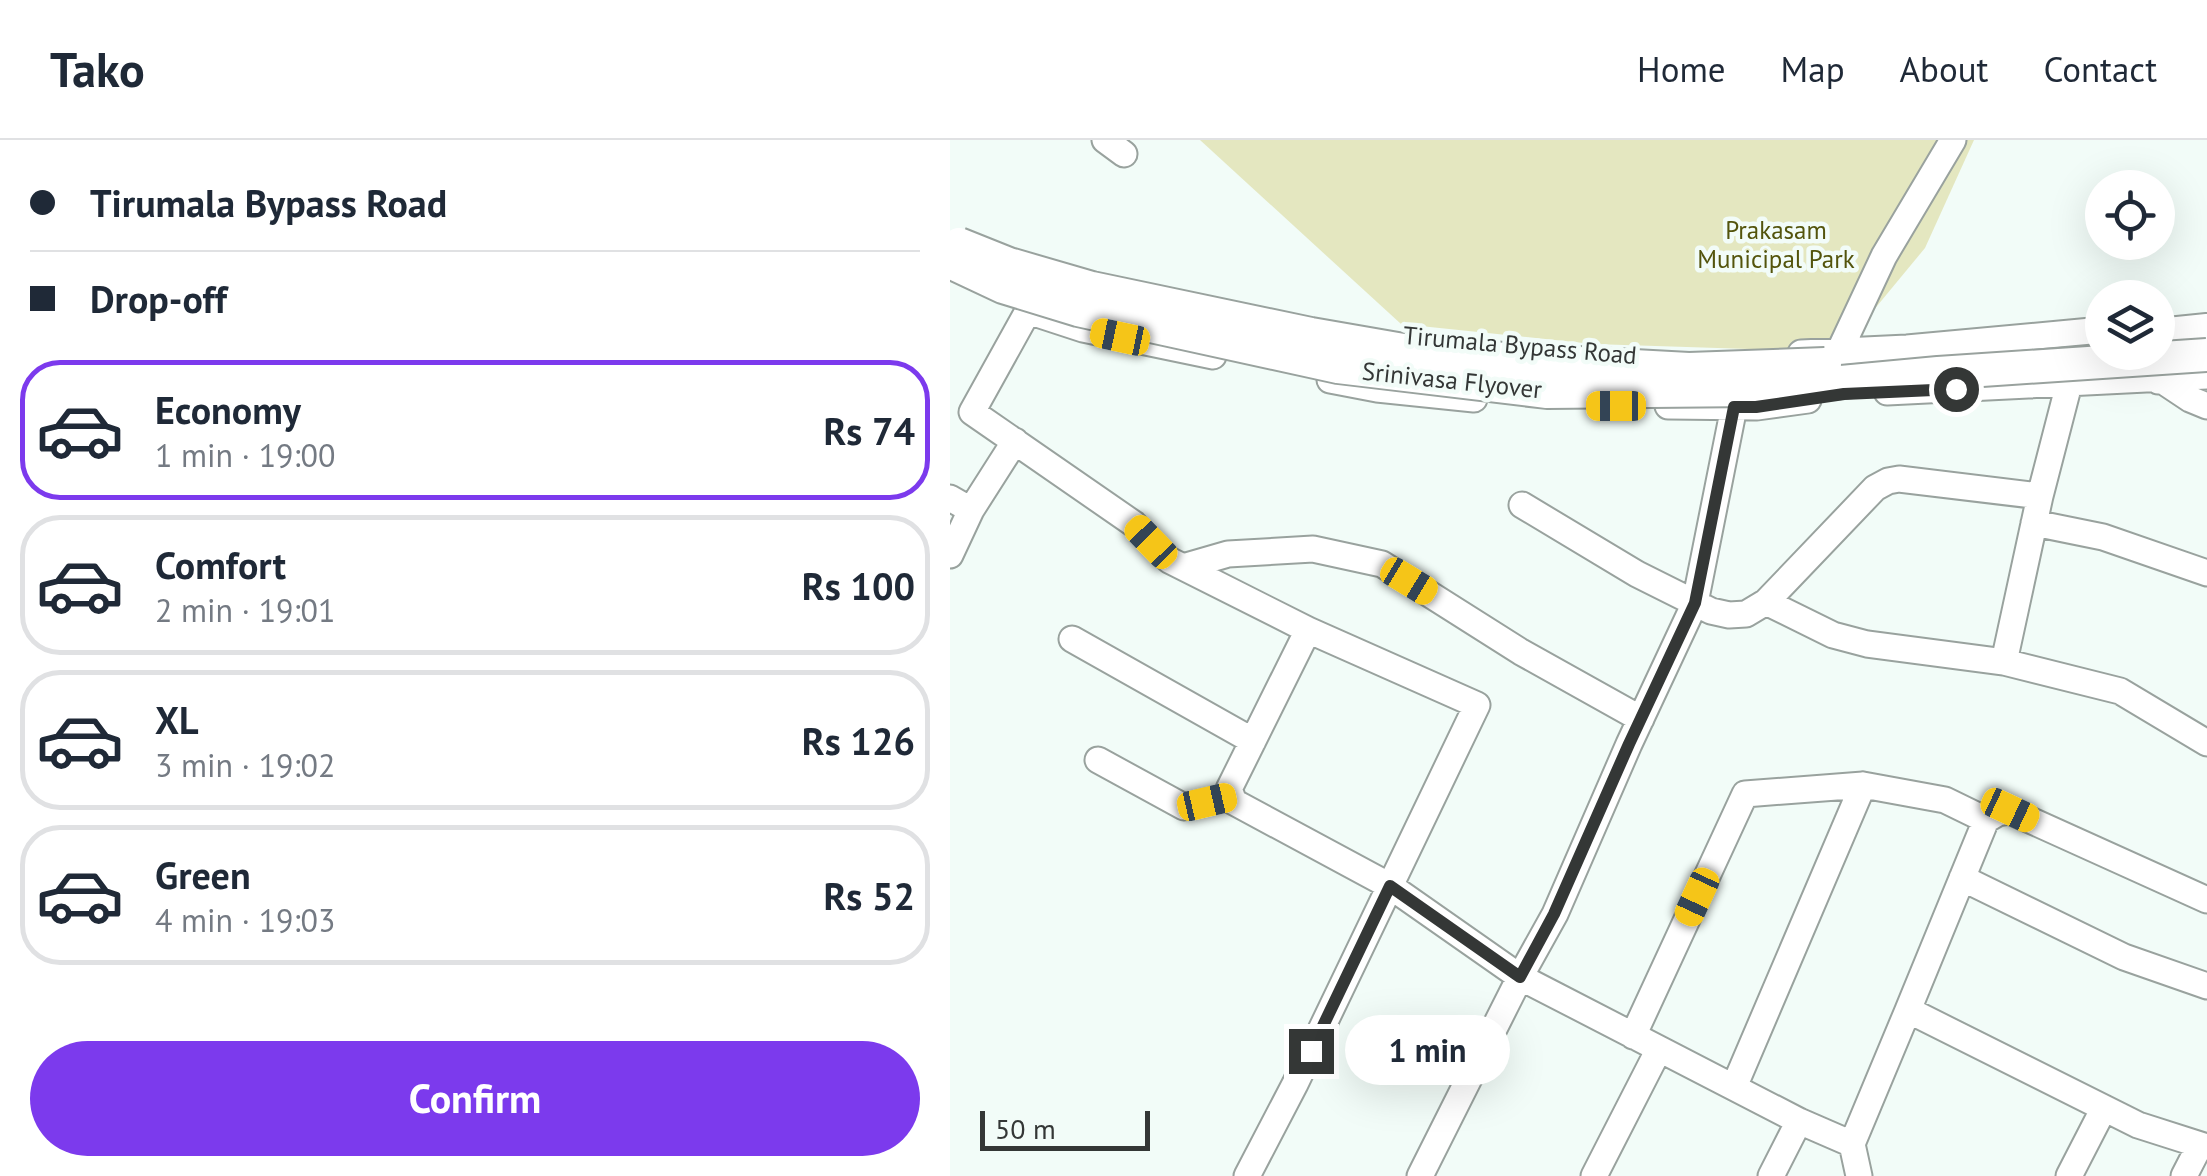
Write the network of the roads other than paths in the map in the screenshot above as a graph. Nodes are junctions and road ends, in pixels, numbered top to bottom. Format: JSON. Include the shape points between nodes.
{"nodes":[{"id":1,"x":1954,"y":140,"type":"edge"},
{"id":2,"x":950,"y":230,"type":"edge"},
{"id":3,"x":950,"y":240,"type":"edge"},
{"id":4,"x":950,"y":262,"type":"edge"},
{"id":5,"x":1048,"y":262,"type":"junction"},
{"id":6,"x":950,"y":276,"type":"edge"},
{"id":7,"x":1028,"y":311,"type":"junction"},
{"id":8,"x":2207,"y":320,"type":"edge"},
{"id":9,"x":2175,"y":323,"type":"edge"},
{"id":10,"x":2207,"y":330,"type":"edge"},
{"id":11,"x":2085,"y":332,"type":"edge"},
{"id":12,"x":2175,"y":333,"type":"edge"},
{"id":13,"x":2085,"y":342,"type":"edge"},
{"id":14,"x":1839,"y":352,"type":"junction"},
{"id":15,"x":2207,"y":354,"type":"edge"},
{"id":16,"x":2207,"y":376,"type":"edge"},
{"id":17,"x":2148,"y":380,"type":"junction"},
{"id":18,"x":2069,"y":384,"type":"junction"},
{"id":19,"x":1844,"y":394,"type":"junction"},
{"id":20,"x":2207,"y":406,"type":"edge"},
{"id":21,"x":1734,"y":407,"type":"junction"},
{"id":22,"x":1015,"y":441,"type":"junction"},
{"id":23,"x":2040,"y":496,"type":"junction"},
{"id":24,"x":961,"y":504,"type":"edge"},
{"id":25,"x":1522,"y":505,"type":"dead end"},
{"id":26,"x":2034,"y":523,"type":"junction"},
{"id":27,"x":950,"y":556,"type":"edge"},
{"id":28,"x":1183,"y":567,"type":"junction"},
{"id":29,"x":2207,"y":573,"type":"edge"},
{"id":30,"x":1766,"y":602,"type":"junction"},
{"id":31,"x":1695,"y":603,"type":"junction"},
{"id":32,"x":1308,"y":630,"type":"junction"},
{"id":33,"x":1072,"y":640,"type":"dead end"},
{"id":34,"x":2004,"y":662,"type":"junction"},
{"id":35,"x":1642,"y":718,"type":"junction"},
{"id":36,"x":1254,"y":741,"type":"junction"},
{"id":37,"x":2207,"y":743,"type":"edge"},
{"id":38,"x":1098,"y":760,"type":"dead end"},
{"id":39,"x":1863,"y":786,"type":"junction"},
{"id":40,"x":1230,"y":796,"type":"junction"},
{"id":41,"x":1986,"y":820,"type":"junction"},
{"id":42,"x":1962,"y":878,"type":"junction"},
{"id":43,"x":1390,"y":886,"type":"junction"},
{"id":44,"x":2207,"y":900,"type":"edge"},
{"id":45,"x":1520,"y":977,"type":"junction"},
{"id":46,"x":2207,"y":986,"type":"edge"},
{"id":47,"x":1908,"y":1010,"type":"junction"},
{"id":48,"x":1633,"y":1036,"type":"junction"},
{"id":49,"x":1659,"y":1049,"type":"junction"},
{"id":50,"x":1734,"y":1088,"type":"junction"},
{"id":51,"x":2104,"y":1108,"type":"junction"},
{"id":52,"x":1799,"y":1121,"type":"junction"},
{"id":53,"x":1852,"y":1144,"type":"junction"},
{"id":54,"x":2204,"y":1146,"type":"edge"},
{"id":55,"x":1774,"y":1169,"type":"edge"},
{"id":56,"x":1247,"y":1176,"type":"edge"},
{"id":57,"x":1420,"y":1176,"type":"edge"},
{"id":58,"x":1594,"y":1176,"type":"edge"},
{"id":59,"x":1800,"y":1176,"type":"edge"},
{"id":60,"x":1859,"y":1176,"type":"edge"},
{"id":61,"x":2068,"y":1176,"type":"edge"},
{"id":62,"x":2184,"y":1176,"type":"edge"}],
"edges":[{"from":1,"to":14,"type":"street","via":[[1884,256]]},
{"from":2,"to":5,"type":"street","name":"Tirumala Bypass Road"},
{"from":3,"to":13,"type":"main road","name":"Srinivasa Flyover","bridge":true,"via":[[1092,288],[1432,355],[1689,368],[1851,363]]},
{"from":4,"to":15,"type":"main road","name":"Srinivasa Flyover","bridge":true,"via":[[1078,310],[1319,363],[1547,392],[1755,390]]},
{"from":5,"to":7,"type":"street"},
{"from":5,"to":14,"type":"street","name":"Tirumala Bypass Road","via":[[1400,336],[1686,357]]},
{"from":6,"to":7,"type":"street","name":"Tirumala Bypass Road"},
{"from":7,"to":21,"type":"street","name":"Tirumala Bypass Road","via":[[1084,329],[1377,389],[1537,405]]},
{"from":7,"to":22,"type":"street","via":[[972,412]]},
{"from":8,"to":9,"type":"street"},
{"from":10,"to":12,"type":"main road"},
{"from":11,"to":14,"type":"street","name":"Tirumala Bypass Road"},
{"from":14,"to":19,"type":"street"},
{"from":16,"to":17,"type":"street","name":"Tirumala Bypass Road"},
{"from":17,"to":18,"type":"street","name":"Tirumala Bypass Road"},
{"from":17,"to":20,"type":"street","via":[[2163,381]]},
{"from":18,"to":19,"type":"street","name":"Tirumala Bypass Road"},
{"from":18,"to":23,"type":"street"},
{"from":19,"to":21,"type":"street","name":"Tirumala Bypass Road"},
{"from":21,"to":31,"type":"street"},
{"from":22,"to":24,"type":"street"},
{"from":22,"to":28,"type":"street"},
{"from":23,"to":26,"type":"street"},
{"from":23,"to":30,"type":"street","via":[[1888,481]]},
{"from":24,"to":27,"type":"street"},
{"from":25,"to":31,"type":"street"},
{"from":26,"to":29,"type":"street","via":[[2103,537]]},
{"from":26,"to":34,"type":"street"},
{"from":28,"to":32,"type":"street"},
{"from":28,"to":35,"type":"street","via":[[1228,554],[1313,549],[1382,564]]},
{"from":30,"to":31,"type":"street","via":[[1729,616]]},
{"from":30,"to":34,"type":"street","via":[[1832,635]]},
{"from":31,"to":35,"type":"street"},
{"from":32,"to":36,"type":"street"},
{"from":32,"to":43,"type":"street","via":[[1477,705]]},
{"from":33,"to":36,"type":"street"},
{"from":34,"to":37,"type":"street","via":[[2120,690]]},
{"from":35,"to":45,"type":"street"},
{"from":36,"to":40,"type":"street"},
{"from":38,"to":40,"type":"street","via":[[1184,808]]},
{"from":39,"to":41,"type":"street","via":[[1945,800]]},
{"from":39,"to":48,"type":"street","via":[[1745,794]]},
{"from":39,"to":50,"type":"street"},
{"from":40,"to":43,"type":"street"},
{"from":41,"to":42,"type":"street"},
{"from":41,"to":44,"type":"street","via":[[2010,810]]},
{"from":42,"to":46,"type":"street","via":[[2124,956]]},
{"from":42,"to":47,"type":"street"},
{"from":43,"to":45,"type":"street"},
{"from":43,"to":56,"type":"street"},
{"from":45,"to":48,"type":"street"},
{"from":45,"to":57,"type":"street"},
{"from":47,"to":51,"type":"street"},
{"from":47,"to":53,"type":"street"},
{"from":48,"to":49,"type":"street"},
{"from":49,"to":50,"type":"street"},
{"from":49,"to":58,"type":"street"},
{"from":50,"to":52,"type":"street"},
{"from":51,"to":54,"type":"street"},
{"from":51,"to":61,"type":"street"},
{"from":52,"to":53,"type":"street"},
{"from":52,"to":55,"type":"street"},
{"from":53,"to":60,"type":"street"},
{"from":54,"to":62,"type":"street"},
{"from":55,"to":59,"type":"street"}]}
